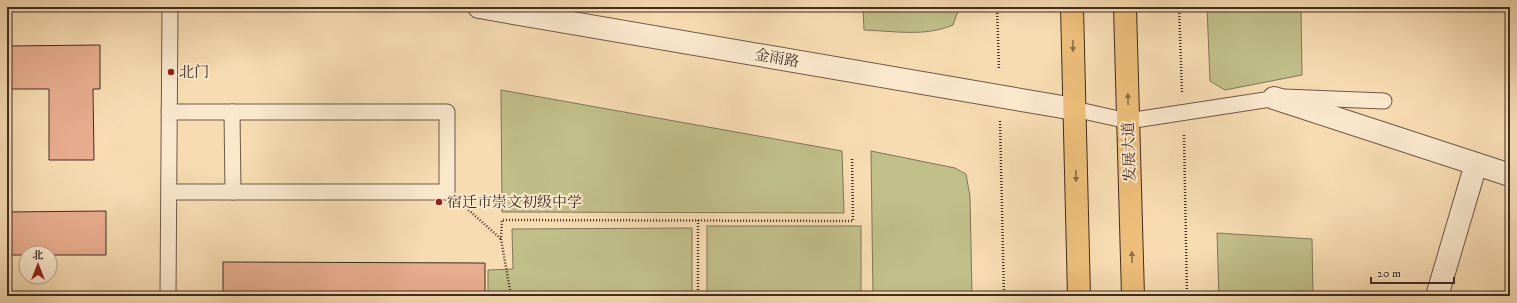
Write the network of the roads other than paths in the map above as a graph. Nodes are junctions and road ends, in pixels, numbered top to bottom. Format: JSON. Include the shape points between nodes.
{"nodes":[{"id":1,"x":170,"y":7,"type":"edge"},
{"id":2,"x":480,"y":7,"type":"edge"},
{"id":3,"x":1072,"y":7,"type":"edge"},
{"id":4,"x":1126,"y":7,"type":"edge"},
{"id":5,"x":1274,"y":98,"type":"junction"},
{"id":6,"x":1384,"y":101,"type":"dead end"},
{"id":7,"x":1074,"y":109,"type":"junction"},
{"id":8,"x":169,"y":112,"type":"junction"},
{"id":9,"x":232,"y":112,"type":"junction"},
{"id":10,"x":1128,"y":121,"type":"junction"},
{"id":11,"x":1476,"y":164,"type":"junction"},
{"id":12,"x":1510,"y":175,"type":"edge"},
{"id":13,"x":168,"y":192,"type":"junction"},
{"id":14,"x":233,"y":192,"type":"junction"},
{"id":15,"x":168,"y":296,"type":"edge"},
{"id":16,"x":1079,"y":296,"type":"edge"},
{"id":17,"x":1133,"y":296,"type":"edge"},
{"id":18,"x":1437,"y":296,"type":"edge"}],
"edges":[{"from":1,"to":8,"type":"lane"},
{"from":2,"to":7,"type":"street","name":"金雨路"},
{"from":3,"to":7,"type":"main road","one_way":true},
{"from":10,"to":4,"type":"main road","name":"发展大道","one_way":true},
{"from":5,"to":6,"type":"lane"},
{"from":5,"to":10,"type":"lane"},
{"from":5,"to":11,"type":"street"},
{"from":7,"to":10,"type":"lane"},
{"from":7,"to":16,"type":"main road","one_way":true},
{"from":8,"to":9,"type":"lane"},
{"from":8,"to":13,"type":"lane"},
{"from":9,"to":14,"type":"lane"},
{"from":9,"to":14,"type":"lane","via":[[447,112],[447,192]]},
{"from":17,"to":10,"type":"main road","name":"发展大道","one_way":true},
{"from":11,"to":12,"type":"street"},
{"from":11,"to":18,"type":"street"},
{"from":13,"to":14,"type":"lane"},
{"from":13,"to":15,"type":"lane"}]}
